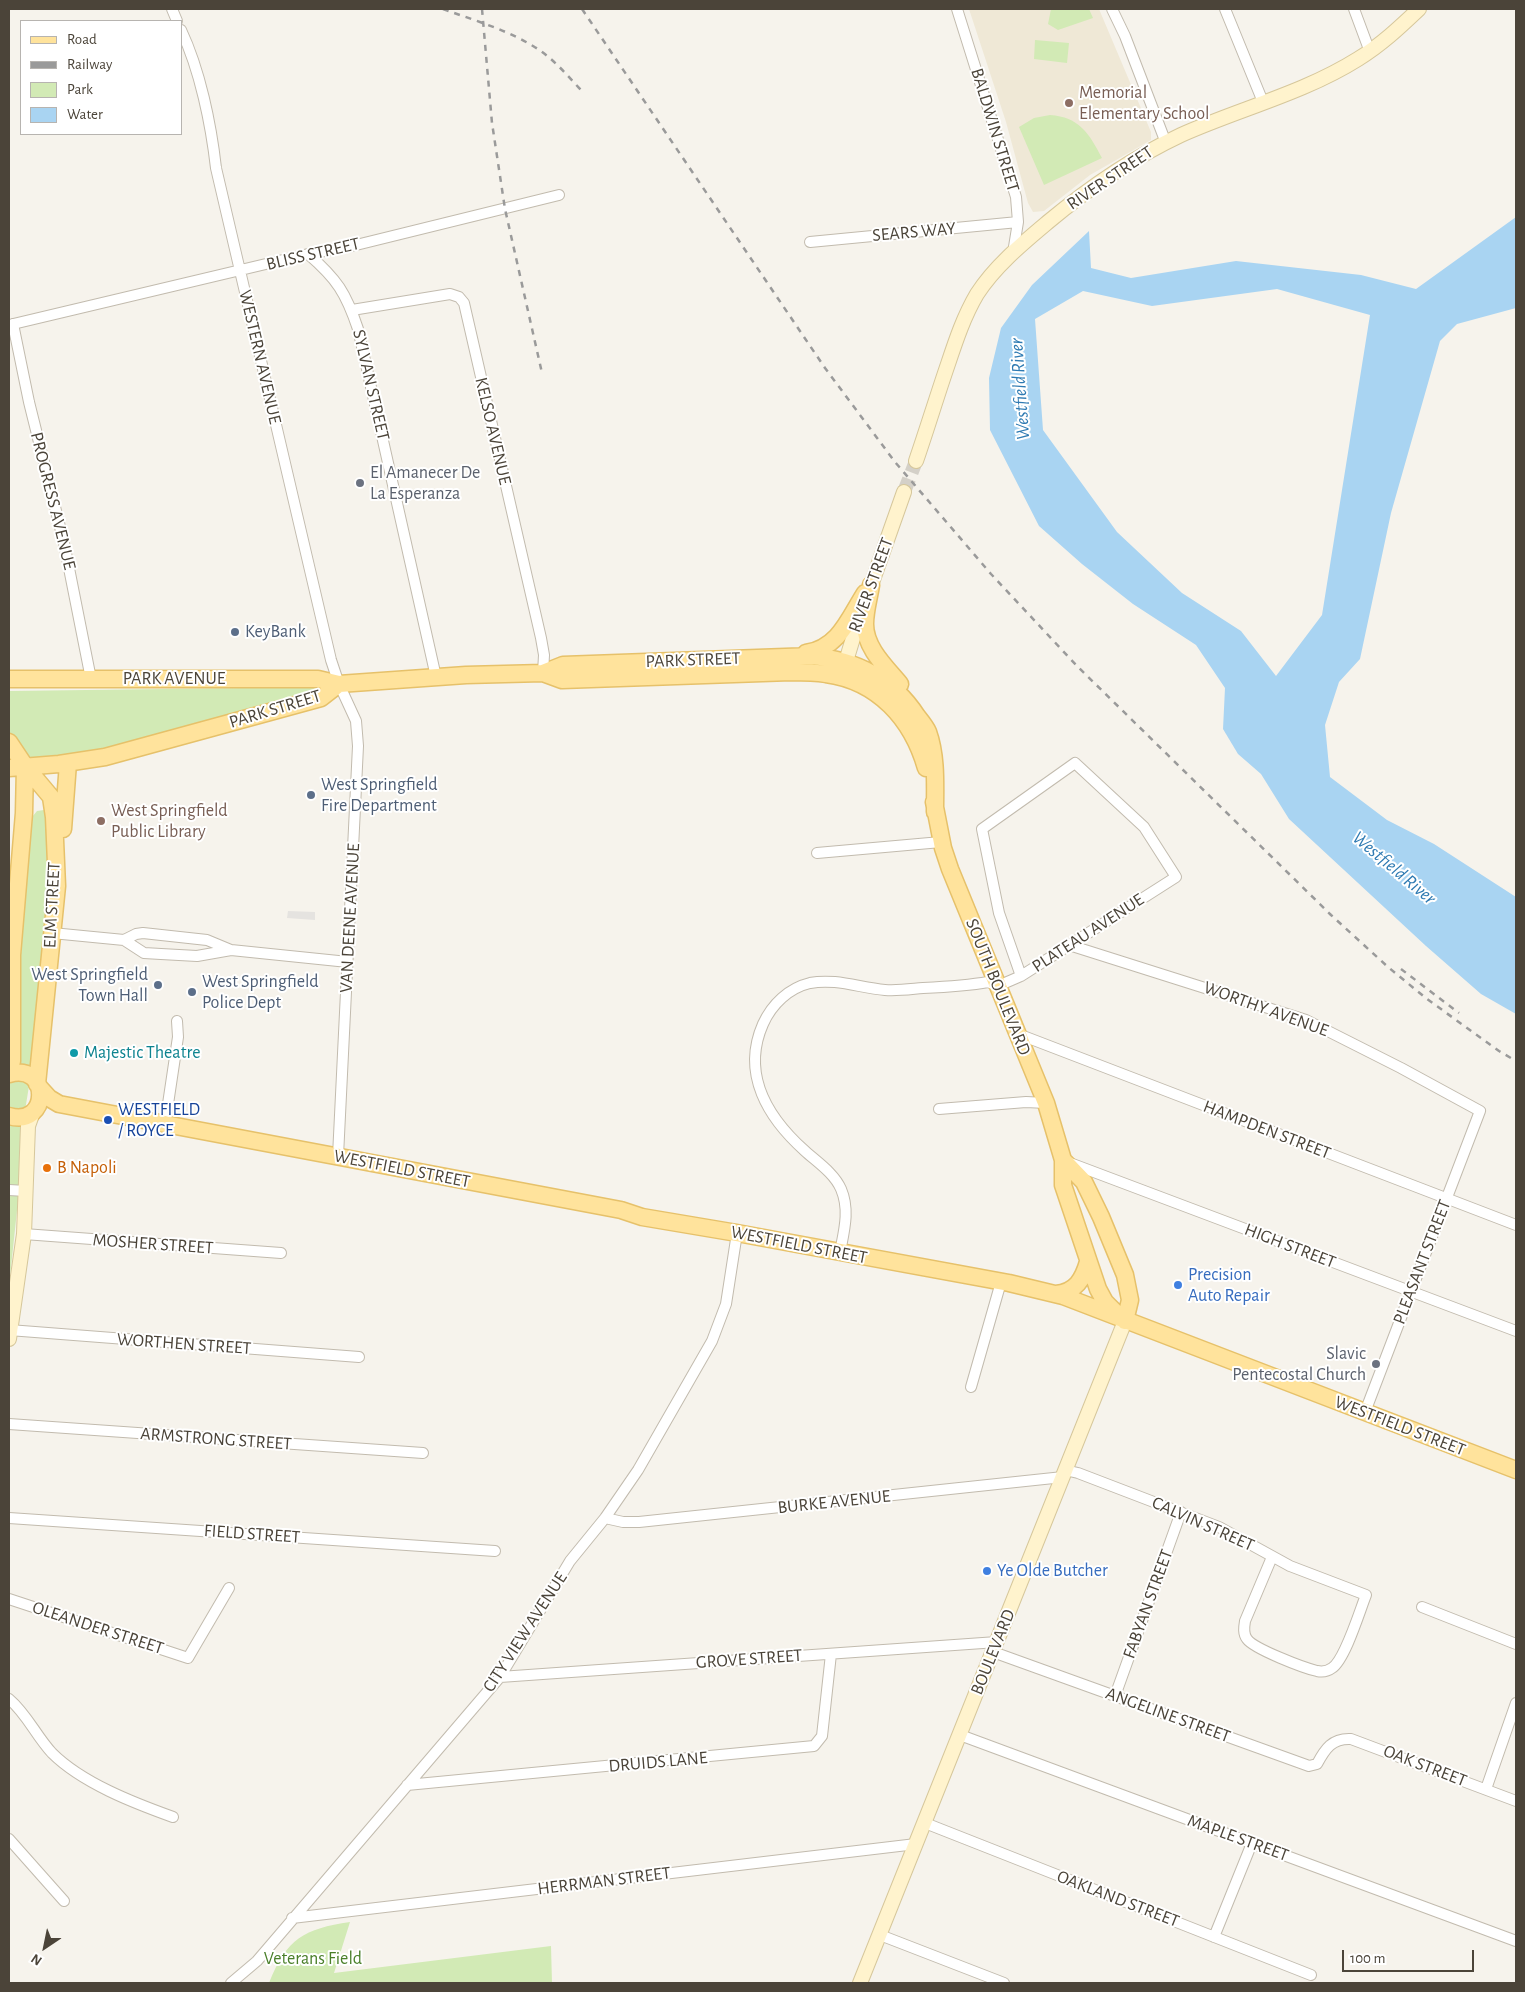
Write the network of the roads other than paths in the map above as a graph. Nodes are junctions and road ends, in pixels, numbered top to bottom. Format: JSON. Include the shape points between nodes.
{"nodes":[{"id":1,"x":957,"y":9,"type":"edge"},
{"id":2,"x":1112,"y":9,"type":"edge"},
{"id":3,"x":1224,"y":9,"type":"edge"},
{"id":4,"x":1354,"y":9,"type":"edge"},
{"id":5,"x":1419,"y":9,"type":"edge"},
{"id":6,"x":182,"y":33,"type":"edge"},
{"id":7,"x":1370,"y":52,"type":"junction"},
{"id":8,"x":1263,"y":102,"type":"junction"},
{"id":9,"x":1166,"y":143,"type":"junction"},
{"id":10,"x":559,"y":195,"type":"dead end"},
{"id":11,"x":1018,"y":222,"type":"junction"},
{"id":12,"x":810,"y":242,"type":"dead end"},
{"id":13,"x":1013,"y":253,"type":"junction"},
{"id":14,"x":308,"y":254,"type":"junction"},
{"id":15,"x":240,"y":271,"type":"junction"},
{"id":16,"x":352,"y":310,"type":"junction"},
{"id":17,"x":11,"y":324,"type":"edge"},
{"id":18,"x":916,"y":461,"type":"tunnel mouth"},
{"id":19,"x":904,"y":492,"type":"tunnel mouth"},
{"id":20,"x":871,"y":585,"type":"junction"},
{"id":21,"x":785,"y":656,"type":"junction"},
{"id":22,"x":845,"y":661,"type":"junction"},
{"id":23,"x":543,"y":673,"type":"junction"},
{"id":24,"x":436,"y":677,"type":"junction"},
{"id":25,"x":842,"y":678,"type":"junction"},
{"id":26,"x":9,"y":679,"type":"edge"},
{"id":27,"x":91,"y":679,"type":"junction"},
{"id":28,"x":339,"y":684,"type":"junction"},
{"id":29,"x":927,"y":731,"type":"junction"},
{"id":30,"x":9,"y":742,"type":"edge"},
{"id":31,"x":68,"y":763,"type":"junction"},
{"id":32,"x":17,"y":766,"type":"edge"},
{"id":33,"x":24,"y":806,"type":"junction"},
{"id":34,"x":53,"y":807,"type":"junction"},
{"id":35,"x":936,"y":812,"type":"junction"},
{"id":36,"x":942,"y":842,"type":"junction"},
{"id":37,"x":816,"y":853,"type":"dead end"},
{"id":38,"x":57,"y":886,"type":"junction"},
{"id":39,"x":52,"y":933,"type":"junction"},
{"id":40,"x":124,"y":940,"type":"junction"},
{"id":41,"x":1069,"y":945,"type":"junction"},
{"id":42,"x":231,"y":950,"type":"junction"},
{"id":43,"x":348,"y":962,"type":"junction"},
{"id":44,"x":1021,"y":976,"type":"junction"},
{"id":45,"x":998,"y":986,"type":"junction"},
{"id":46,"x":177,"y":1021,"type":"dead end"},
{"id":47,"x":1018,"y":1034,"type":"junction"},
{"id":48,"x":9,"y":1073,"type":"edge"},
{"id":49,"x":38,"y":1086,"type":"junction"},
{"id":50,"x":1046,"y":1103,"type":"junction"},
{"id":51,"x":59,"y":1104,"type":"junction"},
{"id":52,"x":36,"y":1109,"type":"junction"},
{"id":53,"x":939,"y":1109,"type":"dead end"},
{"id":54,"x":1480,"y":1111,"type":"joint"},
{"id":55,"x":9,"y":1116,"type":"edge"},
{"id":56,"x":165,"y":1124,"type":"junction"},
{"id":57,"x":338,"y":1156,"type":"junction"},
{"id":58,"x":1063,"y":1160,"type":"junction"},
{"id":59,"x":9,"y":1190,"type":"edge"},
{"id":60,"x":26,"y":1191,"type":"junction"},
{"id":61,"x":1446,"y":1199,"type":"junction"},
{"id":62,"x":1516,"y":1226,"type":"edge"},
{"id":63,"x":737,"y":1233,"type":"junction"},
{"id":64,"x":24,"y":1234,"type":"junction"},
{"id":65,"x":840,"y":1252,"type":"junction"},
{"id":66,"x":282,"y":1253,"type":"dead end"},
{"id":67,"x":1088,"y":1262,"type":"junction"},
{"id":68,"x":1001,"y":1282,"type":"junction"},
{"id":69,"x":1411,"y":1292,"type":"junction"},
{"id":70,"x":1055,"y":1294,"type":"junction"},
{"id":71,"x":1125,"y":1321,"type":"junction"},
{"id":72,"x":1516,"y":1331,"type":"edge"},
{"id":73,"x":9,"y":1333,"type":"edge"},
{"id":74,"x":359,"y":1357,"type":"dead end"},
{"id":75,"x":971,"y":1387,"type":"dead end"},
{"id":76,"x":1365,"y":1412,"type":"junction"},
{"id":77,"x":9,"y":1424,"type":"edge"},
{"id":78,"x":423,"y":1454,"type":"dead end"},
{"id":79,"x":1516,"y":1470,"type":"edge"},
{"id":80,"x":1064,"y":1474,"type":"junction"},
{"id":81,"x":1182,"y":1512,"type":"junction"},
{"id":82,"x":9,"y":1518,"type":"edge"},
{"id":83,"x":605,"y":1518,"type":"junction"},
{"id":84,"x":495,"y":1551,"type":"dead end"},
{"id":85,"x":1272,"y":1557,"type":"junction"},
{"id":86,"x":229,"y":1588,"type":"dead end"},
{"id":87,"x":9,"y":1599,"type":"edge"},
{"id":88,"x":1422,"y":1607,"type":"dead end"},
{"id":89,"x":1516,"y":1644,"type":"edge"},
{"id":90,"x":995,"y":1647,"type":"junction"},
{"id":91,"x":831,"y":1654,"type":"junction"},
{"id":92,"x":500,"y":1677,"type":"junction"},
{"id":93,"x":1115,"y":1696,"type":"junction"},
{"id":94,"x":9,"y":1699,"type":"edge"},
{"id":95,"x":1516,"y":1703,"type":"edge"},
{"id":96,"x":960,"y":1735,"type":"junction"},
{"id":97,"x":1332,"y":1743,"type":"joint"},
{"id":98,"x":407,"y":1785,"type":"junction"},
{"id":99,"x":1486,"y":1790,"type":"junction"},
{"id":100,"x":1516,"y":1801,"type":"edge"},
{"id":101,"x":173,"y":1817,"type":"dead end"},
{"id":102,"x":925,"y":1823,"type":"junction"},
{"id":103,"x":9,"y":1839,"type":"edge"},
{"id":104,"x":1252,"y":1843,"type":"junction"},
{"id":105,"x":916,"y":1844,"type":"junction"},
{"id":106,"x":64,"y":1902,"type":"dead end"},
{"id":107,"x":292,"y":1918,"type":"junction"},
{"id":108,"x":880,"y":1935,"type":"junction"},
{"id":109,"x":1214,"y":1937,"type":"junction"},
{"id":110,"x":1516,"y":1940,"type":"edge"},
{"id":111,"x":1312,"y":1975,"type":"dead end"},
{"id":112,"x":231,"y":1983,"type":"edge"},
{"id":113,"x":860,"y":1983,"type":"edge"},
{"id":114,"x":1004,"y":1983,"type":"edge"}],
"edges":[{"from":1,"to":11,"type":"street","name":"BALDWIN STREET","via":[[1016,198]]},
{"from":2,"to":9,"type":"street"},
{"from":3,"to":8,"type":"street"},
{"from":4,"to":7,"type":"street"},
{"from":5,"to":7,"type":"main road","name":"RIVER STREET"},
{"from":6,"to":15,"type":"street","name":"WESTERN AVENUE","via":[[212,134],[216,168]]},
{"from":7,"to":8,"type":"main road","name":"RIVER STREET","via":[[1333,73]]},
{"from":8,"to":9,"type":"main road","name":"RIVER STREET"},
{"from":9,"to":13,"type":"main road","name":"RIVER STREET","via":[[1098,182]]},
{"from":10,"to":14,"type":"street","name":"BLISS STREET"},
{"from":11,"to":12,"type":"street","name":"SEARS WAY"},
{"from":11,"to":13,"type":"street","name":"BALDWIN STREET"},
{"from":13,"to":18,"type":"main road","name":"RIVER STREET","via":[[970,306]]},
{"from":14,"to":15,"type":"street","name":"BLISS STREET"},
{"from":14,"to":16,"type":"street","name":"SYLVAN STREET","via":[[338,283]]},
{"from":15,"to":17,"type":"street","name":"BLISS STREET"},
{"from":15,"to":28,"type":"street","name":"WESTERN AVENUE"},
{"from":16,"to":23,"type":"street","name":"KELSO AVENUE","via":[[450,294],[460,297],[464,303],[541,638]]},
{"from":16,"to":24,"type":"street","name":"SYLVAN STREET","via":[[363,344]]},
{"from":17,"to":27,"type":"street","name":"PROGRESS AVENUE","via":[[64,546]]},
{"from":19,"to":20,"type":"main road","name":"RIVER STREET"},
{"from":20,"to":21,"type":"main road","via":[[848,625],[826,646]]},
{"from":20,"to":22,"type":"main road","name":"RIVER STREET"},
{"from":20,"to":29,"type":"main road","via":[[865,620],[867,638],[919,709]]},
{"from":21,"to":22,"type":"main road","name":"PARK STREET"},
{"from":21,"to":23,"type":"main road","name":"PARK STREET","via":[[563,665]]},
{"from":22,"to":25,"type":"main road","name":"RIVER STREET"},
{"from":22,"to":29,"type":"main road","name":"SOUTH BOULEVARD","via":[[865,669],[894,688],[908,702]]},
{"from":23,"to":24,"type":"main road","name":"PARK STREET"},
{"from":23,"to":25,"type":"main road","name":"PARK STREET","via":[[562,680],[791,672]]},
{"from":24,"to":28,"type":"main road","name":"PARK STREET"},
{"from":25,"to":35,"type":"main road","name":"SOUTH BOULEVARD","via":[[880,696],[908,726],[922,753]]},
{"from":26,"to":27,"type":"main road","name":"PARK AVENUE"},
{"from":27,"to":28,"type":"main road","name":"PARK AVENUE","via":[[318,679]]},
{"from":28,"to":31,"type":"main road","name":"PARK STREET","via":[[321,698],[128,752]]},
{"from":28,"to":43,"type":"street","name":"VAN DEENE AVENUE","via":[[358,732]]},
{"from":29,"to":35,"type":"main road","name":"SOUTH BOULEVARD"},
{"from":30,"to":32,"type":"main road","name":"ELM STREET"},
{"from":31,"to":32,"type":"main road","name":"PARK STREET"},
{"from":31,"to":38,"type":"main road"},
{"from":32,"to":33,"type":"main road","name":"ELM STREET"},
{"from":32,"to":34,"type":"main road","name":"ELM STREET","via":[[51,797]]},
{"from":33,"to":34,"type":"main road"},
{"from":33,"to":48,"type":"main road","name":"ELM STREET","via":[[13,948],[12,1061]]},
{"from":34,"to":38,"type":"main road","name":"ELM STREET"},
{"from":35,"to":36,"type":"main road","name":"SOUTH BOULEVARD"},
{"from":36,"to":37,"type":"street"},
{"from":36,"to":45,"type":"main road","name":"SOUTH BOULEVARD","via":[[954,880]]},
{"from":38,"to":39,"type":"main road","name":"ELM STREET"},
{"from":39,"to":40,"type":"street"},
{"from":39,"to":49,"type":"main road","name":"ELM STREET"},
{"from":40,"to":42,"type":"street","via":[[143,933],[207,940]]},
{"from":40,"to":42,"type":"street","via":[[144,953],[197,956]]},
{"from":41,"to":44,"type":"street","name":"PLATEAU AVENUE"},
{"from":41,"to":44,"type":"street","name":"PLATEAU AVENUE","via":[[1176,876],[1144,827],[1075,763],[982,829],[999,913]]},
{"from":41,"to":54,"type":"street","name":"WORTHY AVENUE","via":[[1306,1020]]},
{"from":42,"to":43,"type":"street"},
{"from":43,"to":57,"type":"street","name":"VAN DEENE AVENUE"},
{"from":44,"to":45,"type":"street","name":"PLATEAU AVENUE"},
{"from":45,"to":47,"type":"main road","name":"SOUTH BOULEVARD"},
{"from":45,"to":65,"type":"street","via":[[988,982],[893,990],[820,982],[790,992],[767,1016],[757,1048],[759,1088],[780,1126],[831,1174],[841,1189],[846,1216]]},
{"from":46,"to":56,"type":"street","via":[[178,1037]]},
{"from":47,"to":50,"type":"main road","name":"SOUTH BOULEVARD"},
{"from":47,"to":61,"type":"street","name":"HAMPDEN STREET"},
{"from":48,"to":49,"type":"main road","name":"WESTFIELD STREET","via":[[30,1076]]},
{"from":49,"to":51,"type":"main road","name":"WESTFIELD STREET"},
{"from":49,"to":52,"type":"main road","name":"ELM STREET","via":[[41,1095]]},
{"from":50,"to":53,"type":"street"},
{"from":50,"to":58,"type":"main road","name":"SOUTH BOULEVARD"},
{"from":51,"to":52,"type":"main road","name":"WESTFIELD STREET"},
{"from":51,"to":56,"type":"main road","name":"WESTFIELD STREET"},
{"from":52,"to":55,"type":"main road","name":"WESTFIELD STREET","via":[[24,1117]]},
{"from":52,"to":60,"type":"main road","via":[[28,1129]]},
{"from":54,"to":61,"type":"street","name":"PLEASANT STREET"},
{"from":56,"to":57,"type":"main road","name":"WESTFIELD STREET"},
{"from":57,"to":63,"type":"main road","name":"WESTFIELD STREET","via":[[621,1210],[642,1218]]},
{"from":58,"to":67,"type":"main road","name":"SOUTH BOULEVARD","via":[[1063,1185]]},
{"from":58,"to":69,"type":"street","name":"HIGH STREET"},
{"from":58,"to":71,"type":"main road","name":"SOUTH BOULEVARD","via":[[1084,1182],[1125,1275],[1130,1300]]},
{"from":59,"to":60,"type":"street"},
{"from":60,"to":64,"type":"main road"},
{"from":61,"to":62,"type":"street","name":"HAMPDEN STREET"},
{"from":61,"to":69,"type":"street","name":"PLEASANT STREET"},
{"from":63,"to":65,"type":"main road","name":"WESTFIELD STREET"},
{"from":63,"to":83,"type":"street","name":"CITY VIEW AVENUE","via":[[726,1304],[712,1341],[638,1470]]},
{"from":64,"to":66,"type":"street","name":"MOSHER STREET"},
{"from":64,"to":73,"type":"main road"},
{"from":65,"to":68,"type":"main road","name":"WESTFIELD STREET"},
{"from":67,"to":70,"type":"main road","via":[[1074,1288]]},
{"from":67,"to":71,"type":"main road","name":"SOUTH BOULEVARD","via":[[1105,1302]]},
{"from":68,"to":70,"type":"main road","name":"WESTFIELD STREET"},
{"from":68,"to":75,"type":"street"},
{"from":69,"to":72,"type":"street","name":"HIGH STREET"},
{"from":69,"to":76,"type":"street","name":"PLEASANT STREET"},
{"from":70,"to":71,"type":"main road","name":"WESTFIELD STREET"},
{"from":71,"to":76,"type":"main road","name":"WESTFIELD STREET"},
{"from":71,"to":80,"type":"main road","name":"BOULEVARD"},
{"from":73,"to":74,"type":"street","name":"WORTHEN STREET"},
{"from":76,"to":79,"type":"main road","name":"WESTFIELD STREET"},
{"from":77,"to":78,"type":"street","name":"ARMSTRONG STREET"},
{"from":80,"to":81,"type":"street","name":"CALVIN STREET","via":[[1078,1473]]},
{"from":80,"to":83,"type":"street","name":"BURKE AVENUE","via":[[639,1522]]},
{"from":80,"to":90,"type":"main road","name":"BOULEVARD"},
{"from":81,"to":85,"type":"street","name":"CALVIN STREET","via":[[1232,1533]]},
{"from":81,"to":93,"type":"street","name":"FABYAN STREET"},
{"from":82,"to":84,"type":"street","name":"FIELD STREET"},
{"from":83,"to":92,"type":"street","name":"CITY VIEW AVENUE","via":[[570,1561]]},
{"from":85,"to":85,"type":"street","name":"CALVIN STREET","via":[[1366,1595],[1341,1658],[1332,1668],[1315,1670],[1259,1649],[1246,1638],[1244,1628]]},
{"from":86,"to":87,"type":"street","name":"OLEANDER STREET","via":[[188,1658]]},
{"from":88,"to":89,"type":"street"},
{"from":90,"to":91,"type":"street","name":"GROVE STREET"},
{"from":90,"to":93,"type":"street","name":"ANGELINE STREET"},
{"from":90,"to":96,"type":"main road","name":"BOULEVARD"},
{"from":91,"to":92,"type":"street","name":"GROVE STREET"},
{"from":91,"to":98,"type":"street","name":"DRUIDS LANE","via":[[822,1736],[814,1746]]},
{"from":92,"to":98,"type":"street","name":"CITY VIEW AVENUE"},
{"from":93,"to":97,"type":"street","name":"ANGELINE STREET","via":[[1309,1766],[1317,1764],[1326,1747]]},
{"from":94,"to":101,"type":"street","via":[[66,1766],[111,1791]]},
{"from":95,"to":99,"type":"street"},
{"from":96,"to":102,"type":"main road","name":"BOULEVARD"},
{"from":96,"to":104,"type":"street","name":"MAPLE STREET"},
{"from":97,"to":99,"type":"street","name":"OAK STREET","via":[[1342,1739],[1356,1740]]},
{"from":98,"to":107,"type":"street","name":"CITY VIEW AVENUE"},
{"from":99,"to":100,"type":"street","name":"OAK STREET"},
{"from":102,"to":105,"type":"main road","name":"BOULEVARD"},
{"from":102,"to":109,"type":"street","name":"OAKLAND STREET"},
{"from":103,"to":106,"type":"street"},
{"from":104,"to":109,"type":"street"},
{"from":104,"to":110,"type":"street","name":"MAPLE STREET"},
{"from":105,"to":107,"type":"street","name":"HERRMAN STREET"},
{"from":105,"to":108,"type":"main road","name":"BOULEVARD"},
{"from":107,"to":112,"type":"street","name":"CITY VIEW AVENUE","via":[[257,1961]]},
{"from":108,"to":113,"type":"main road","name":"BOULEVARD"},
{"from":108,"to":114,"type":"street"},
{"from":109,"to":111,"type":"street","name":"OAKLAND STREET"}]}
